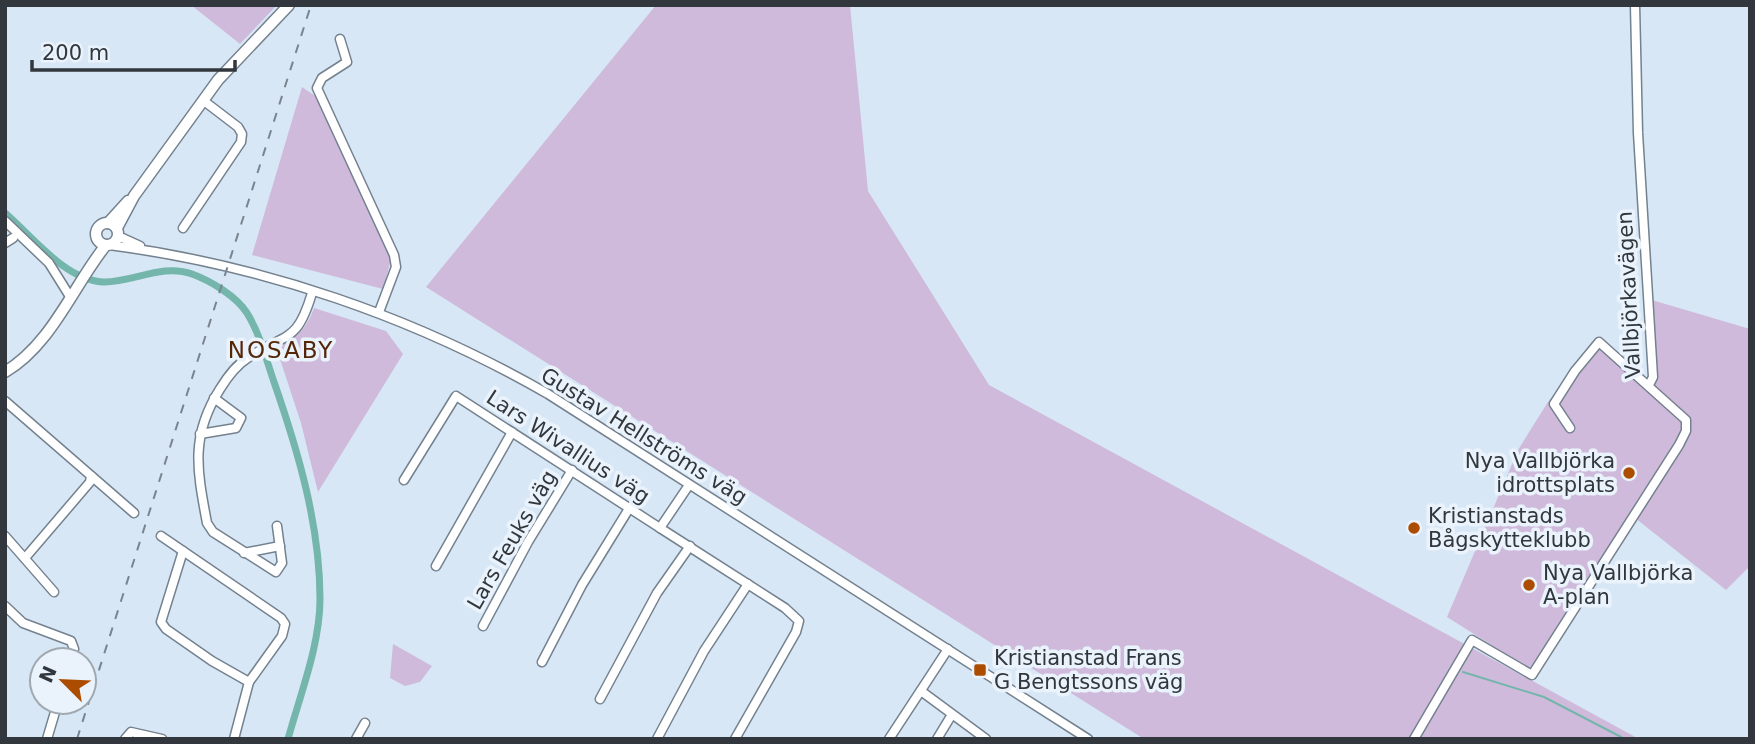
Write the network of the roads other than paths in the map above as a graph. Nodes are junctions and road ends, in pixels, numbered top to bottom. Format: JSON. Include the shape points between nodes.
{"nodes":[{"id":1,"x":289,"y":5,"type":"edge"},
{"id":2,"x":1635,"y":5,"type":"edge"},
{"id":3,"x":340,"y":39,"type":"dead end"},
{"id":4,"x":204,"y":100,"type":"junction"},
{"id":5,"x":5,"y":221,"type":"edge"},
{"id":6,"x":183,"y":228,"type":"dead end"},
{"id":7,"x":114,"y":229,"type":"junction"},
{"id":8,"x":96,"y":236,"type":"junction"},
{"id":9,"x":107,"y":245,"type":"junction"},
{"id":10,"x":143,"y":248,"type":"junction"},
{"id":11,"x":84,"y":273,"type":"junction"},
{"id":12,"x":312,"y":293,"type":"junction"},
{"id":13,"x":69,"y":295,"type":"junction"},
{"id":14,"x":379,"y":312,"type":"junction"},
{"id":15,"x":5,"y":372,"type":"edge"},
{"id":16,"x":1649,"y":384,"type":"junction"},
{"id":17,"x":214,"y":398,"type":"junction"},
{"id":18,"x":5,"y":401,"type":"edge"},
{"id":19,"x":1570,"y":428,"type":"dead end"},
{"id":20,"x":512,"y":432,"type":"junction"},
{"id":21,"x":200,"y":434,"type":"junction"},
{"id":22,"x":572,"y":470,"type":"junction"},
{"id":23,"x":91,"y":476,"type":"junction"},
{"id":24,"x":404,"y":480,"type":"dead end"},
{"id":25,"x":689,"y":485,"type":"junction"},
{"id":26,"x":630,"y":507,"type":"junction"},
{"id":27,"x":134,"y":513,"type":"dead end"},
{"id":28,"x":277,"y":526,"type":"dead end"},
{"id":29,"x":660,"y":528,"type":"junction"},
{"id":30,"x":5,"y":536,"type":"edge"},
{"id":31,"x":161,"y":536,"type":"dead end"},
{"id":32,"x":280,"y":546,"type":"junction"},
{"id":33,"x":690,"y":546,"type":"junction"},
{"id":34,"x":183,"y":551,"type":"junction"},
{"id":35,"x":244,"y":553,"type":"junction"},
{"id":36,"x":24,"y":558,"type":"junction"},
{"id":37,"x":436,"y":566,"type":"dead end"},
{"id":38,"x":748,"y":584,"type":"junction"},
{"id":39,"x":54,"y":592,"type":"dead end"},
{"id":40,"x":5,"y":606,"type":"edge"},
{"id":41,"x":482,"y":626,"type":"dead end"},
{"id":42,"x":73,"y":646,"type":"edge"},
{"id":43,"x":948,"y":649,"type":"junction"},
{"id":44,"x":542,"y":662,"type":"dead end"},
{"id":45,"x":249,"y":682,"type":"junction"},
{"id":46,"x":920,"y":691,"type":"junction"},
{"id":47,"x":600,"y":699,"type":"dead end"},
{"id":48,"x":54,"y":716,"type":"edge"},
{"id":49,"x":951,"y":716,"type":"junction"},
{"id":50,"x":365,"y":723,"type":"dead end"},
{"id":51,"x":47,"y":739,"type":"edge"},
{"id":52,"x":125,"y":739,"type":"edge"},
{"id":53,"x":162,"y":739,"type":"edge"},
{"id":54,"x":234,"y":739,"type":"edge"},
{"id":55,"x":356,"y":739,"type":"edge"},
{"id":56,"x":657,"y":739,"type":"edge"},
{"id":57,"x":734,"y":739,"type":"edge"},
{"id":58,"x":889,"y":739,"type":"edge"},
{"id":59,"x":937,"y":739,"type":"edge"},
{"id":60,"x":986,"y":739,"type":"edge"},
{"id":61,"x":1088,"y":739,"type":"edge"},
{"id":62,"x":1414,"y":739,"type":"edge"}],
"edges":[{"from":1,"to":4,"type":"main road"},
{"from":2,"to":16,"type":"street","name":"Vallbjörkavägen","via":[[1653,377]]},
{"from":3,"to":14,"type":"street","via":[[347,62],[322,78],[317,88],[394,255],[396,267]]},
{"from":4,"to":6,"type":"street","via":[[238,127],[241,142]]},
{"from":4,"to":7,"type":"main road"},
{"from":5,"to":13,"type":"street","via":[[50,263]]},
{"from":7,"to":8,"type":"main road","via":[[99,227]]},
{"from":7,"to":9,"type":"main road"},
{"from":7,"to":10,"type":"street","name":"Gustav Hellströms väg"},
{"from":8,"to":9,"type":"main road"},
{"from":8,"to":11,"type":"main road"},
{"from":9,"to":10,"type":"street","name":"Gustav Hellströms väg"},
{"from":9,"to":11,"type":"main road"},
{"from":10,"to":12,"type":"street","name":"Gustav Hellströms väg"},
{"from":11,"to":13,"type":"main road"},
{"from":12,"to":14,"type":"street","name":"Gustav Hellströms väg"},
{"from":12,"to":17,"type":"street","via":[[295,333],[237,366]]},
{"from":13,"to":15,"type":"main road","via":[[36,347]]},
{"from":14,"to":25,"type":"street","name":"Gustav Hellströms väg","via":[[457,344],[519,377]]},
{"from":16,"to":19,"type":"street","via":[[1599,342],[1555,404]]},
{"from":16,"to":62,"type":"street","name":"Vallbjörkavägen","via":[[1686,420],[1686,431],[1532,676],[1472,640]]},
{"from":17,"to":21,"type":"street"},
{"from":17,"to":21,"type":"street","via":[[237,413],[239,425]]},
{"from":18,"to":23,"type":"street"},
{"from":20,"to":22,"type":"street","name":"Lars Wivallius väg"},
{"from":20,"to":24,"type":"street","name":"Lars Wivallius väg","via":[[456,396]]},
{"from":20,"to":37,"type":"street"},
{"from":21,"to":35,"type":"street","via":[[197,461],[206,523]]},
{"from":22,"to":26,"type":"street","name":"Lars Wivallius väg"},
{"from":22,"to":41,"type":"street","name":"Lars Feuks väg"},
{"from":23,"to":27,"type":"street"},
{"from":23,"to":36,"type":"street"},
{"from":25,"to":29,"type":"street","name":"Lars Wivallius väg"},
{"from":25,"to":43,"type":"street","name":"Gustav Hellströms väg"},
{"from":26,"to":29,"type":"street","name":"Lars Wivallius väg"},
{"from":26,"to":44,"type":"street"},
{"from":28,"to":32,"type":"street"},
{"from":29,"to":33,"type":"street","name":"Lars Wivallius väg"},
{"from":30,"to":36,"type":"street"},
{"from":31,"to":34,"type":"street"},
{"from":32,"to":35,"type":"street"},
{"from":32,"to":35,"type":"street","via":[[282,563],[276,572]]},
{"from":33,"to":38,"type":"street","name":"Lars Wivallius väg"},
{"from":33,"to":47,"type":"street","via":[[657,593]]},
{"from":34,"to":45,"type":"street","via":[[162,622],[212,662]]},
{"from":34,"to":45,"type":"street","via":[[285,624],[282,636]]},
{"from":36,"to":39,"type":"street"},
{"from":38,"to":56,"type":"street","via":[[704,651]]},
{"from":38,"to":57,"type":"street","name":"Lars Wivallius väg","via":[[793,614],[799,626]]},
{"from":40,"to":42,"type":"street","via":[[23,623],[71,641]]},
{"from":43,"to":46,"type":"street"},
{"from":43,"to":61,"type":"street","name":"Gustav Hellströms väg"},
{"from":45,"to":54,"type":"street"},
{"from":46,"to":49,"type":"street"},
{"from":46,"to":58,"type":"street"},
{"from":48,"to":51,"type":"street"},
{"from":49,"to":59,"type":"street"},
{"from":49,"to":60,"type":"street"},
{"from":50,"to":55,"type":"street"},
{"from":52,"to":53,"type":"street","via":[[131,732]]}]}
